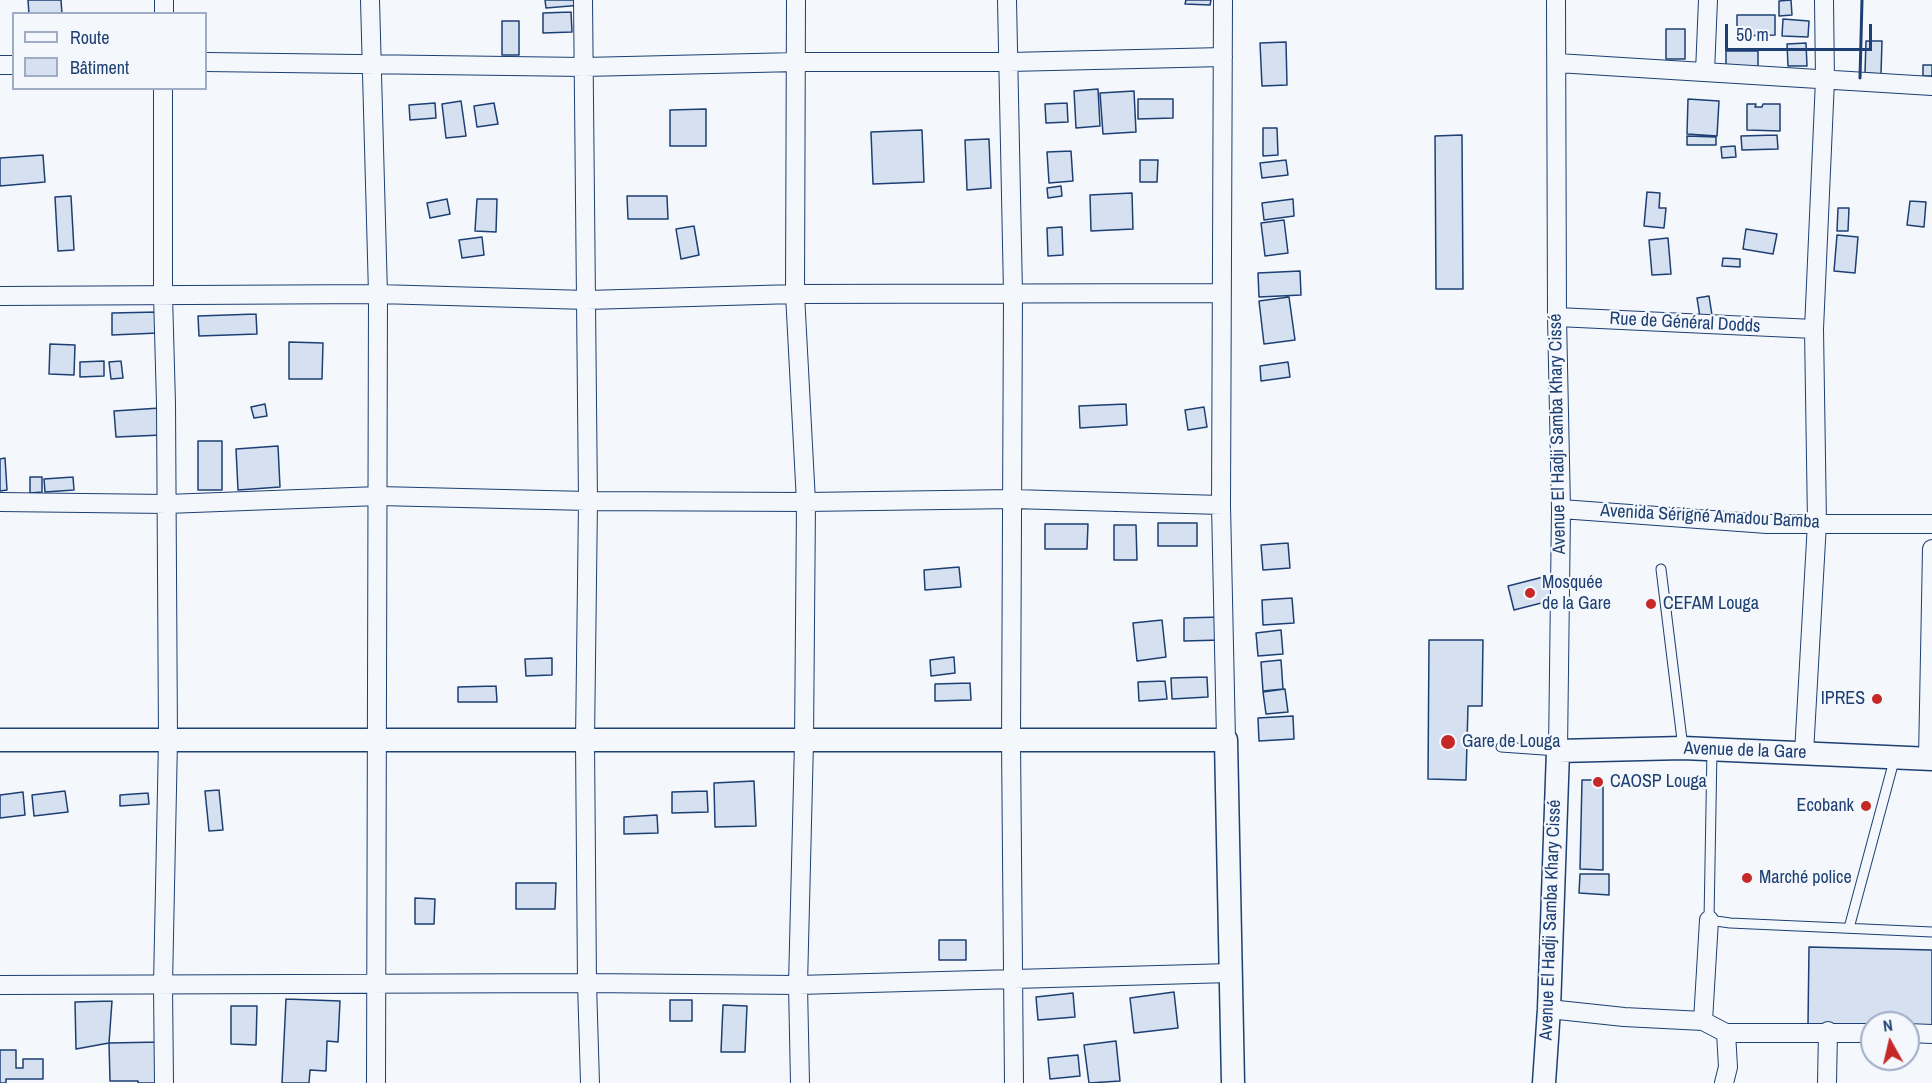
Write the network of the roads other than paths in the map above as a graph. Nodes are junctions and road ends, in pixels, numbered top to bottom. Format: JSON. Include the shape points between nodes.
{"nodes":[{"id":1,"x":370,"y":0,"type":"edge"},
{"id":2,"x":583,"y":0,"type":"edge"},
{"id":3,"x":796,"y":0,"type":"edge"},
{"id":4,"x":1007,"y":0,"type":"edge"},
{"id":5,"x":1223,"y":0,"type":"edge"},
{"id":6,"x":1556,"y":0,"type":"edge"},
{"id":7,"x":1708,"y":0,"type":"edge"},
{"id":8,"x":1824,"y":0,"type":"edge"},
{"id":9,"x":1223,"y":57,"type":"junction"},
{"id":10,"x":207,"y":62,"type":"edge"},
{"id":11,"x":1009,"y":62,"type":"junction"},
{"id":12,"x":797,"y":63,"type":"junction"},
{"id":13,"x":1557,"y":63,"type":"junction"},
{"id":14,"x":371,"y":64,"type":"junction"},
{"id":15,"x":584,"y":67,"type":"junction"},
{"id":16,"x":1706,"y":72,"type":"junction"},
{"id":17,"x":1825,"y":80,"type":"junction"},
{"id":18,"x":1932,"y":86,"type":"edge"},
{"id":19,"x":163,"y":90,"type":"edge"},
{"id":20,"x":1012,"y":293,"type":"junction"},
{"id":21,"x":1222,"y":293,"type":"junction"},
{"id":22,"x":378,"y":294,"type":"junction"},
{"id":23,"x":795,"y":294,"type":"junction"},
{"id":24,"x":163,"y":295,"type":"junction"},
{"id":25,"x":0,"y":296,"type":"edge"},
{"id":26,"x":587,"y":300,"type":"junction"},
{"id":27,"x":1557,"y":317,"type":"junction"},
{"id":28,"x":1814,"y":329,"type":"junction"},
{"id":29,"x":378,"y":496,"type":"junction"},
{"id":30,"x":1013,"y":499,"type":"junction"},
{"id":31,"x":588,"y":501,"type":"junction"},
{"id":32,"x":806,"y":501,"type":"junction"},
{"id":33,"x":0,"y":502,"type":"edge"},
{"id":34,"x":167,"y":504,"type":"junction"},
{"id":35,"x":1221,"y":505,"type":"junction"},
{"id":36,"x":1561,"y":509,"type":"junction"},
{"id":37,"x":1817,"y":523,"type":"junction"},
{"id":38,"x":1932,"y":524,"type":"edge"},
{"id":39,"x":1932,"y":549,"type":"edge"},
{"id":40,"x":1661,"y":569,"type":"dead end"},
{"id":41,"x":0,"y":740,"type":"edge"},
{"id":42,"x":168,"y":740,"type":"junction"},
{"id":43,"x":1226,"y":740,"type":"junction"},
{"id":44,"x":377,"y":741,"type":"junction"},
{"id":45,"x":585,"y":741,"type":"junction"},
{"id":46,"x":1011,"y":741,"type":"junction"},
{"id":47,"x":804,"y":742,"type":"junction"},
{"id":48,"x":1501,"y":747,"type":"dead end"},
{"id":49,"x":1683,"y":748,"type":"junction"},
{"id":50,"x":1712,"y":749,"type":"junction"},
{"id":51,"x":1557,"y":752,"type":"junction"},
{"id":52,"x":1804,"y":753,"type":"junction"},
{"id":53,"x":1896,"y":757,"type":"junction"},
{"id":54,"x":1930,"y":759,"type":"edge"},
{"id":55,"x":1709,"y":920,"type":"junction"},
{"id":56,"x":1849,"y":928,"type":"junction"},
{"id":57,"x":1932,"y":932,"type":"edge"},
{"id":58,"x":1231,"y":973,"type":"junction"},
{"id":59,"x":1014,"y":978,"type":"junction"},
{"id":60,"x":375,"y":982,"type":"junction"},
{"id":61,"x":587,"y":982,"type":"junction"},
{"id":62,"x":0,"y":985,"type":"edge"},
{"id":63,"x":163,"y":985,"type":"junction"},
{"id":64,"x":798,"y":985,"type":"junction"},
{"id":65,"x":1550,"y":1009,"type":"junction"},
{"id":66,"x":1703,"y":1021,"type":"junction"},
{"id":67,"x":1828,"y":1032,"type":"junction"},
{"id":68,"x":1726,"y":1033,"type":"junction"},
{"id":69,"x":1860,"y":1033,"type":"edge"},
{"id":70,"x":164,"y":1083,"type":"edge"},
{"id":71,"x":376,"y":1083,"type":"edge"},
{"id":72,"x":590,"y":1083,"type":"edge"},
{"id":73,"x":800,"y":1083,"type":"edge"},
{"id":74,"x":1014,"y":1083,"type":"edge"},
{"id":75,"x":1233,"y":1083,"type":"edge"},
{"id":76,"x":1544,"y":1083,"type":"edge"},
{"id":77,"x":1724,"y":1083,"type":"edge"},
{"id":78,"x":1827,"y":1083,"type":"edge"}],
"edges":[{"from":1,"to":14,"type":"street"},
{"from":2,"to":15,"type":"street"},
{"from":3,"to":12,"type":"street"},
{"from":4,"to":11,"type":"street"},
{"from":5,"to":9,"type":"street"},
{"from":6,"to":13,"type":"street","name":"Avenue El Hadji Samba Khary Cissé"},
{"from":7,"to":16,"type":"street"},
{"from":8,"to":17,"type":"street"},
{"from":9,"to":11,"type":"street"},
{"from":9,"to":21,"type":"street"},
{"from":10,"to":14,"type":"street"},
{"from":11,"to":12,"type":"street"},
{"from":11,"to":20,"type":"street"},
{"from":12,"to":15,"type":"street"},
{"from":12,"to":23,"type":"street"},
{"from":13,"to":16,"type":"street"},
{"from":13,"to":27,"type":"street","name":"Avenue El Hadji Samba Khary Cissé"},
{"from":14,"to":15,"type":"street"},
{"from":14,"to":22,"type":"street"},
{"from":15,"to":26,"type":"street"},
{"from":16,"to":17,"type":"street"},
{"from":17,"to":18,"type":"street"},
{"from":17,"to":28,"type":"street"},
{"from":19,"to":24,"type":"street"},
{"from":20,"to":21,"type":"street"},
{"from":20,"to":23,"type":"street"},
{"from":20,"to":30,"type":"street"},
{"from":21,"to":35,"type":"street"},
{"from":22,"to":24,"type":"street"},
{"from":22,"to":26,"type":"street"},
{"from":22,"to":29,"type":"street"},
{"from":23,"to":26,"type":"street"},
{"from":23,"to":32,"type":"street"},
{"from":24,"to":25,"type":"street"},
{"from":24,"to":34,"type":"street"},
{"from":26,"to":31,"type":"street"},
{"from":27,"to":28,"type":"street","name":"Rue de Général Dodds"},
{"from":27,"to":36,"type":"street","name":"Avenue El Hadji Samba Khary Cissé"},
{"from":28,"to":37,"type":"street"},
{"from":29,"to":31,"type":"street"},
{"from":29,"to":34,"type":"street"},
{"from":29,"to":44,"type":"street"},
{"from":30,"to":32,"type":"street"},
{"from":30,"to":35,"type":"street"},
{"from":30,"to":46,"type":"street"},
{"from":31,"to":32,"type":"street"},
{"from":31,"to":45,"type":"street"},
{"from":32,"to":47,"type":"street"},
{"from":33,"to":34,"type":"street"},
{"from":34,"to":42,"type":"street"},
{"from":35,"to":43,"type":"street"},
{"from":36,"to":37,"type":"street","name":"Avenida Sérigné Amadou Bamba","via":[[1767,524]]},
{"from":36,"to":51,"type":"street","name":"Avenue El Hadji Samba Khary Cissé"},
{"from":37,"to":38,"type":"street","name":"Avenida Sérigné Amadou Bamba"},
{"from":37,"to":52,"type":"street"},
{"from":39,"to":54,"type":"street"},
{"from":40,"to":49,"type":"lane"},
{"from":41,"to":42,"type":"street"},
{"from":42,"to":44,"type":"street"},
{"from":42,"to":63,"type":"street"},
{"from":43,"to":46,"type":"street"},
{"from":43,"to":58,"type":"street"},
{"from":44,"to":45,"type":"street"},
{"from":44,"to":60,"type":"street"},
{"from":45,"to":47,"type":"street"},
{"from":45,"to":61,"type":"street"},
{"from":46,"to":47,"type":"street"},
{"from":46,"to":59,"type":"street"},
{"from":47,"to":64,"type":"street"},
{"from":48,"to":51,"type":"lane"},
{"from":49,"to":50,"type":"street","name":"Avenue de la Gare"},
{"from":49,"to":51,"type":"street","name":"Avenue de la Gare"},
{"from":50,"to":52,"type":"street","name":"Avenue de la Gare"},
{"from":50,"to":55,"type":"lane"},
{"from":51,"to":65,"type":"street","name":"Avenue El Hadji Samba Khary Cissé"},
{"from":52,"to":53,"type":"street","name":"Avenue de la Gare"},
{"from":53,"to":54,"type":"street","name":"Avenue de la Gare"},
{"from":53,"to":56,"type":"lane"},
{"from":55,"to":56,"type":"lane"},
{"from":55,"to":66,"type":"street"},
{"from":56,"to":57,"type":"lane"},
{"from":58,"to":59,"type":"street"},
{"from":58,"to":75,"type":"street"},
{"from":59,"to":64,"type":"street"},
{"from":59,"to":74,"type":"street"},
{"from":60,"to":61,"type":"street"},
{"from":60,"to":63,"type":"street"},
{"from":60,"to":71,"type":"street"},
{"from":61,"to":64,"type":"street"},
{"from":61,"to":72,"type":"street"},
{"from":62,"to":63,"type":"street"},
{"from":63,"to":70,"type":"street"},
{"from":64,"to":73,"type":"street"},
{"from":65,"to":66,"type":"street"},
{"from":65,"to":76,"type":"street","name":"Avenue El Hadji Samba Khary Cissé"},
{"from":66,"to":68,"type":"street"},
{"from":67,"to":68,"type":"street"},
{"from":67,"to":69,"type":"street"},
{"from":67,"to":78,"type":"street"},
{"from":68,"to":77,"type":"street","via":[[1728,1066]]}]}
